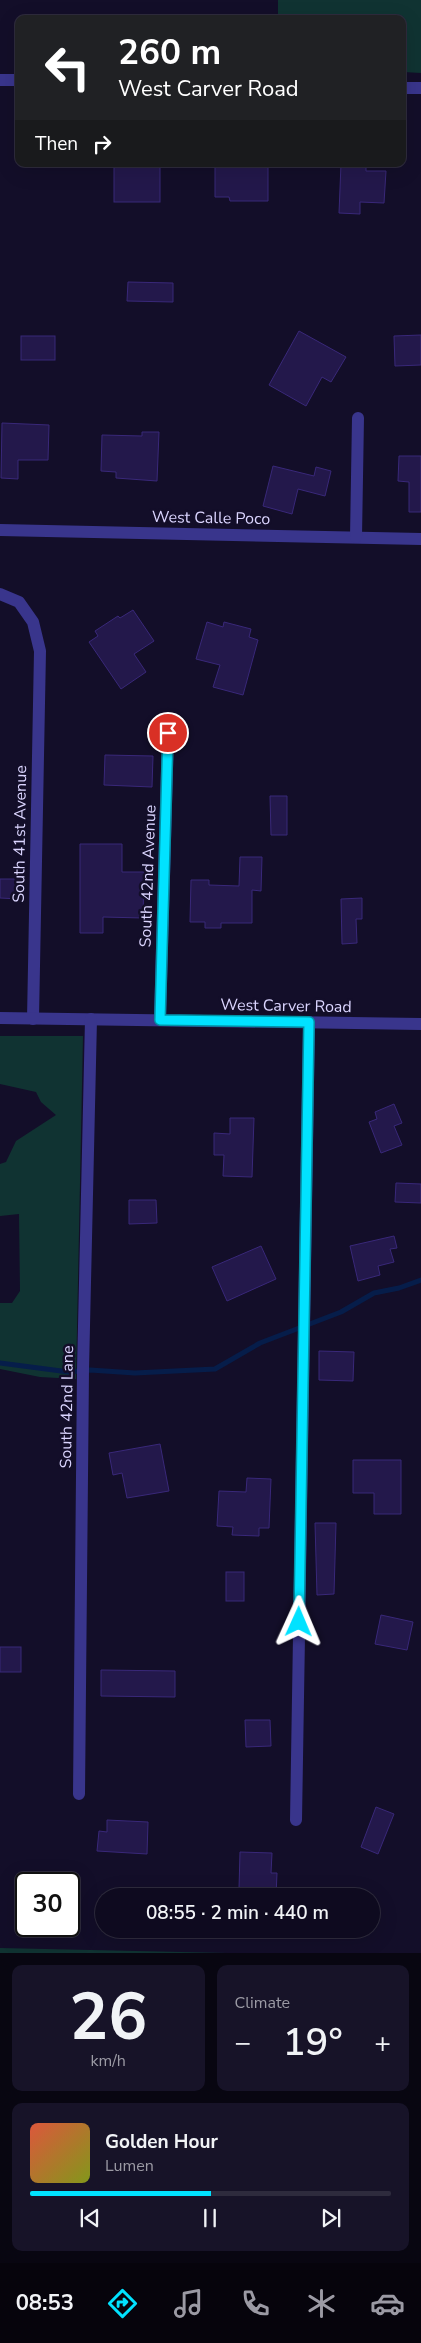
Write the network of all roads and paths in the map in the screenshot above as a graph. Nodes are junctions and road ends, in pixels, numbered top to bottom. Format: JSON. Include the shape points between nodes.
{"nodes":[{"id":1,"x":0,"y":80,"type":"edge"},
{"id":2,"x":15,"y":80,"type":"edge"},
{"id":3,"x":406,"y":88,"type":"edge"},
{"id":4,"x":421,"y":88,"type":"edge"},
{"id":5,"x":358,"y":418,"type":"dead end"},
{"id":6,"x":0,"y":530,"type":"edge"},
{"id":7,"x":356,"y":537,"type":"junction"},
{"id":8,"x":421,"y":539,"type":"edge"},
{"id":9,"x":0,"y":594,"type":"edge"},
{"id":10,"x":168,"y":733,"type":"dead end"},
{"id":11,"x":0,"y":1018,"type":"edge"},
{"id":12,"x":33,"y":1019,"type":"junction"},
{"id":13,"x":91,"y":1019,"type":"junction"},
{"id":14,"x":160,"y":1020,"type":"junction"},
{"id":15,"x":309,"y":1022,"type":"junction"},
{"id":16,"x":421,"y":1024,"type":"edge"},
{"id":17,"x":79,"y":1794,"type":"dead end"},
{"id":18,"x":296,"y":1820,"type":"dead end"}],
"edges":[{"from":1,"to":2,"type":"street"},
{"from":3,"to":4,"type":"street"},
{"from":5,"to":7,"type":"street"},
{"from":6,"to":7,"type":"street","name":"West Calle Poco"},
{"from":7,"to":8,"type":"street","name":"West Calle Poco"},
{"from":9,"to":12,"type":"street","name":"South 41st Avenue","via":[[19,602],[29,615],[40,651]]},
{"from":10,"to":14,"type":"street","name":"South 42nd Avenue"},
{"from":11,"to":12,"type":"street","name":"West Carver Road"},
{"from":12,"to":13,"type":"street","name":"West Carver Road"},
{"from":13,"to":14,"type":"street","name":"West Carver Road"},
{"from":13,"to":17,"type":"street","name":"South 42nd Lane","via":[[83,1360]]},
{"from":14,"to":15,"type":"street","name":"West Carver Road"},
{"from":15,"to":16,"type":"street","name":"West Carver Road"},
{"from":15,"to":18,"type":"street"}]}
